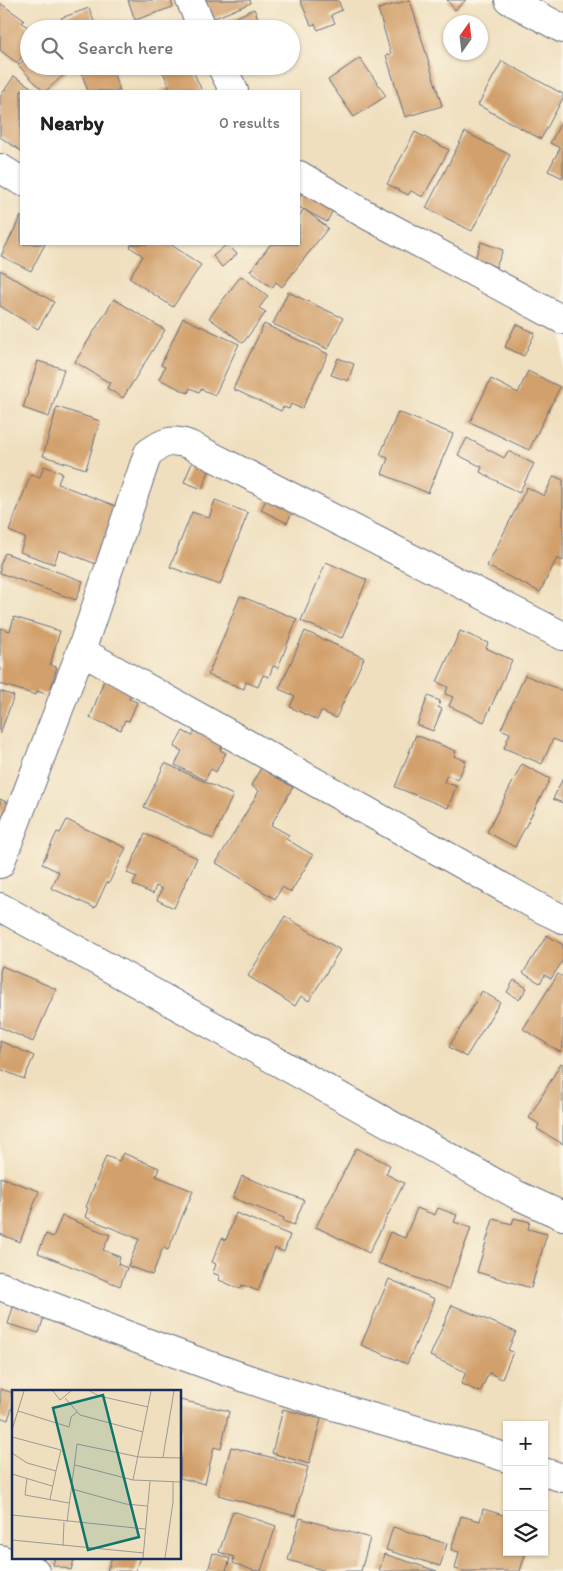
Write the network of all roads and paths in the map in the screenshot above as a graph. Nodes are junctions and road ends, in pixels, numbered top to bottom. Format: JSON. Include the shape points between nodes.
{"nodes":[{"id":1,"x":190,"y":0,"type":"edge"},
{"id":2,"x":509,"y":0,"type":"edge"},
{"id":3,"x":200,"y":20,"type":"edge"},
{"id":4,"x":563,"y":29,"type":"edge"},
{"id":5,"x":226,"y":75,"type":"edge"},
{"id":6,"x":234,"y":90,"type":"edge"},
{"id":7,"x":0,"y":168,"type":"edge"},
{"id":8,"x":300,"y":176,"type":"edge"},
{"id":9,"x":20,"y":180,"type":"edge"},
{"id":10,"x":563,"y":320,"type":"edge"},
{"id":11,"x":563,"y":636,"type":"edge"},
{"id":12,"x":81,"y":651,"type":"junction"},
{"id":13,"x":0,"y":864,"type":"edge"},
{"id":14,"x":0,"y":907,"type":"edge"},
{"id":15,"x":563,"y":919,"type":"edge"},
{"id":16,"x":563,"y":1216,"type":"edge"},
{"id":17,"x":0,"y":1286,"type":"edge"},
{"id":18,"x":503,"y":1457,"type":"edge"},
{"id":19,"x":548,"y":1473,"type":"edge"},
{"id":20,"x":563,"y":1478,"type":"edge"},
{"id":21,"x":0,"y":1559,"type":"edge"},
{"id":22,"x":35,"y":1571,"type":"edge"}],
"edges":[{"from":1,"to":3,"type":"street"},
{"from":2,"to":4,"type":"street"},
{"from":5,"to":6,"type":"street"},
{"from":7,"to":9,"type":"street"},
{"from":8,"to":10,"type":"street"},
{"from":11,"to":12,"type":"street","via":[[179,441],[162,443],[148,453]]},
{"from":12,"to":13,"type":"street"},
{"from":12,"to":15,"type":"street"},
{"from":14,"to":16,"type":"street","via":[[518,1195]]},
{"from":17,"to":18,"type":"street","via":[[278,1389]]},
{"from":19,"to":20,"type":"street"},
{"from":21,"to":22,"type":"street"}]}
